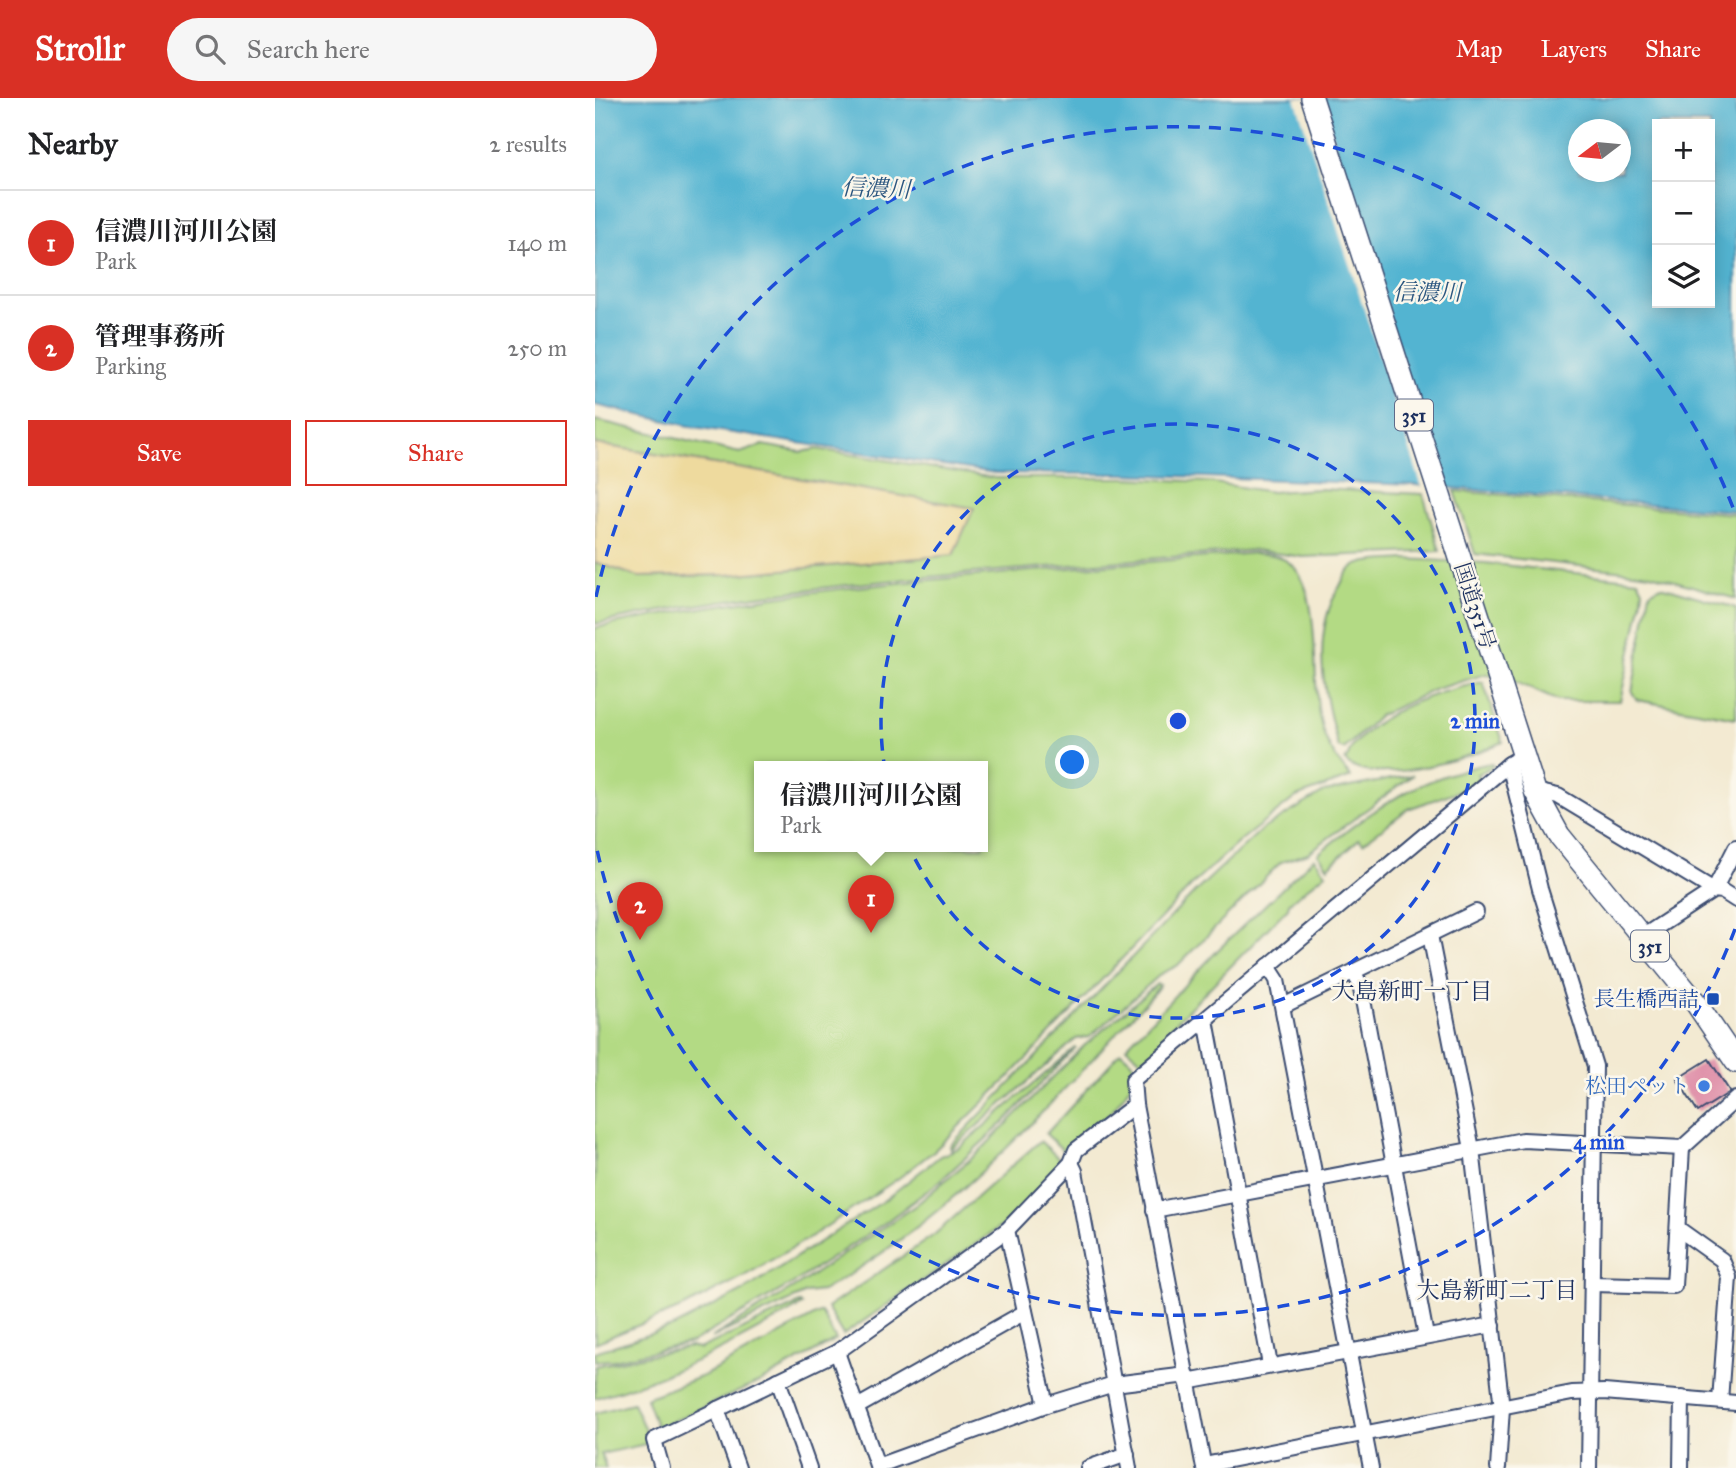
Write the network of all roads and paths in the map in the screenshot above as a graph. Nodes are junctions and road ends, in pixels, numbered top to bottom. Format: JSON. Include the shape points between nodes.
{"nodes":[{"id":1,"x":1313,"y":98,"type":"edge"},
{"id":2,"x":1516,"y":761,"type":"junction"},
{"id":3,"x":1535,"y":790,"type":"junction"},
{"id":4,"x":1736,"y":847,"type":"edge"},
{"id":5,"x":1714,"y":890,"type":"junction"},
{"id":6,"x":1736,"y":900,"type":"edge"},
{"id":7,"x":1476,"y":912,"type":"dead end"},
{"id":8,"x":1430,"y":935,"type":"junction"},
{"id":9,"x":1643,"y":937,"type":"junction"},
{"id":10,"x":1268,"y":966,"type":"junction"},
{"id":11,"x":1354,"y":973,"type":"junction"},
{"id":12,"x":1283,"y":1006,"type":"junction"},
{"id":13,"x":1206,"y":1020,"type":"junction"},
{"id":14,"x":1736,"y":1062,"type":"edge"},
{"id":15,"x":1736,"y":1099,"type":"edge"},
{"id":16,"x":1135,"y":1105,"type":"junction"},
{"id":17,"x":1595,"y":1143,"type":"junction"},
{"id":18,"x":1682,"y":1148,"type":"junction"},
{"id":19,"x":1472,"y":1149,"type":"junction"},
{"id":20,"x":1071,"y":1163,"type":"junction"},
{"id":21,"x":1395,"y":1163,"type":"junction"},
{"id":22,"x":1316,"y":1179,"type":"junction"},
{"id":23,"x":1237,"y":1194,"type":"junction"},
{"id":24,"x":1154,"y":1210,"type":"junction"},
{"id":25,"x":1007,"y":1230,"type":"junction"},
{"id":26,"x":1680,"y":1230,"type":"junction"},
{"id":27,"x":1593,"y":1284,"type":"junction"},
{"id":28,"x":1025,"y":1312,"type":"junction"},
{"id":29,"x":1493,"y":1325,"type":"junction"},
{"id":30,"x":1426,"y":1336,"type":"junction"},
{"id":31,"x":837,"y":1352,"type":"junction"},
{"id":32,"x":1349,"y":1352,"type":"junction"},
{"id":33,"x":1271,"y":1365,"type":"junction"},
{"id":34,"x":1187,"y":1379,"type":"junction"},
{"id":35,"x":778,"y":1380,"type":"junction"},
{"id":36,"x":1114,"y":1384,"type":"junction"},
{"id":37,"x":1588,"y":1392,"type":"junction"},
{"id":38,"x":1682,"y":1398,"type":"junction"},
{"id":39,"x":1720,"y":1402,"type":"junction"},
{"id":40,"x":1736,"y":1403,"type":"edge"},
{"id":41,"x":1046,"y":1405,"type":"junction"},
{"id":42,"x":856,"y":1407,"type":"junction"},
{"id":43,"x":1502,"y":1408,"type":"junction"},
{"id":44,"x":717,"y":1409,"type":"junction"},
{"id":45,"x":1364,"y":1435,"type":"junction"},
{"id":46,"x":1128,"y":1461,"type":"edge"},
{"id":47,"x":878,"y":1467,"type":"edge"},
{"id":48,"x":1204,"y":1467,"type":"edge"},
{"id":49,"x":662,"y":1468,"type":"edge"},
{"id":50,"x":738,"y":1468,"type":"edge"},
{"id":51,"x":809,"y":1468,"type":"edge"},
{"id":52,"x":1088,"y":1468,"type":"edge"},
{"id":53,"x":1371,"y":1468,"type":"edge"},
{"id":54,"x":1498,"y":1468,"type":"edge"},
{"id":55,"x":1589,"y":1468,"type":"edge"},
{"id":56,"x":1681,"y":1468,"type":"edge"}],
"edges":[{"from":1,"to":2,"type":"highway","name":"国道351号","number":"351","via":[[1515,733]]},
{"from":2,"to":3,"type":"highway","name":"国道351号","number":"351"},
{"from":2,"to":10,"type":"street"},
{"from":2,"to":17,"type":"street","via":[[1540,889],[1591,1045]]},
{"from":3,"to":5,"type":"street","via":[[1557,796]]},
{"from":3,"to":9,"type":"highway","name":"国道351号","number":"351","via":[[1559,835]]},
{"from":4,"to":5,"type":"street"},
{"from":5,"to":6,"type":"street"},
{"from":5,"to":9,"type":"street"},
{"from":7,"to":8,"type":"street"},
{"from":8,"to":11,"type":"street"},
{"from":8,"to":19,"type":"street"},
{"from":9,"to":14,"type":"highway","name":"国道351号","number":"351"},
{"from":10,"to":12,"type":"street","via":[[1277,980]]},
{"from":10,"to":13,"type":"street"},
{"from":11,"to":12,"type":"street"},
{"from":11,"to":21,"type":"street","via":[[1360,984]]},
{"from":12,"to":22,"type":"street"},
{"from":13,"to":16,"type":"street","via":[[1133,1080]]},
{"from":13,"to":23,"type":"street"},
{"from":15,"to":18,"type":"street"},
{"from":16,"to":20,"type":"street","via":[[1076,1150]]},
{"from":16,"to":24,"type":"street"},
{"from":17,"to":18,"type":"street"},
{"from":17,"to":19,"type":"street","via":[[1523,1140]]},
{"from":17,"to":27,"type":"street"},
{"from":18,"to":26,"type":"street"},
{"from":19,"to":21,"type":"street"},
{"from":19,"to":29,"type":"street"},
{"from":20,"to":25,"type":"street"},
{"from":20,"to":36,"type":"street"},
{"from":21,"to":22,"type":"street"},
{"from":21,"to":30,"type":"street"},
{"from":22,"to":23,"type":"street"},
{"from":22,"to":32,"type":"street"},
{"from":23,"to":24,"type":"street"},
{"from":23,"to":33,"type":"street"},
{"from":24,"to":34,"type":"street"},
{"from":25,"to":28,"type":"street"},
{"from":25,"to":31,"type":"street"},
{"from":26,"to":27,"type":"street","via":[[1674,1286]]},
{"from":26,"to":39,"type":"street","via":[[1721,1260],[1729,1277]]},
{"from":27,"to":37,"type":"street"},
{"from":28,"to":41,"type":"street"},
{"from":28,"to":42,"type":"street"},
{"from":29,"to":30,"type":"street"},
{"from":29,"to":43,"type":"street"},
{"from":30,"to":32,"type":"street"},
{"from":31,"to":35,"type":"street"},
{"from":31,"to":42,"type":"street"},
{"from":32,"to":33,"type":"street"},
{"from":32,"to":45,"type":"street"},
{"from":33,"to":34,"type":"street"},
{"from":34,"to":36,"type":"street"},
{"from":34,"to":48,"type":"street"},
{"from":35,"to":44,"type":"street"},
{"from":35,"to":51,"type":"street"},
{"from":36,"to":41,"type":"street"},
{"from":36,"to":46,"type":"street"},
{"from":37,"to":38,"type":"street"},
{"from":37,"to":43,"type":"street"},
{"from":37,"to":55,"type":"street"},
{"from":38,"to":39,"type":"street"},
{"from":38,"to":56,"type":"street"},
{"from":39,"to":40,"type":"street"},
{"from":41,"to":47,"type":"street"},
{"from":42,"to":47,"type":"street"},
{"from":43,"to":45,"type":"street"},
{"from":43,"to":54,"type":"street"},
{"from":44,"to":49,"type":"street","via":[[654,1440]]},
{"from":44,"to":50,"type":"street"},
{"from":45,"to":48,"type":"street"},
{"from":45,"to":53,"type":"street"},
{"from":46,"to":52,"type":"street"}]}
